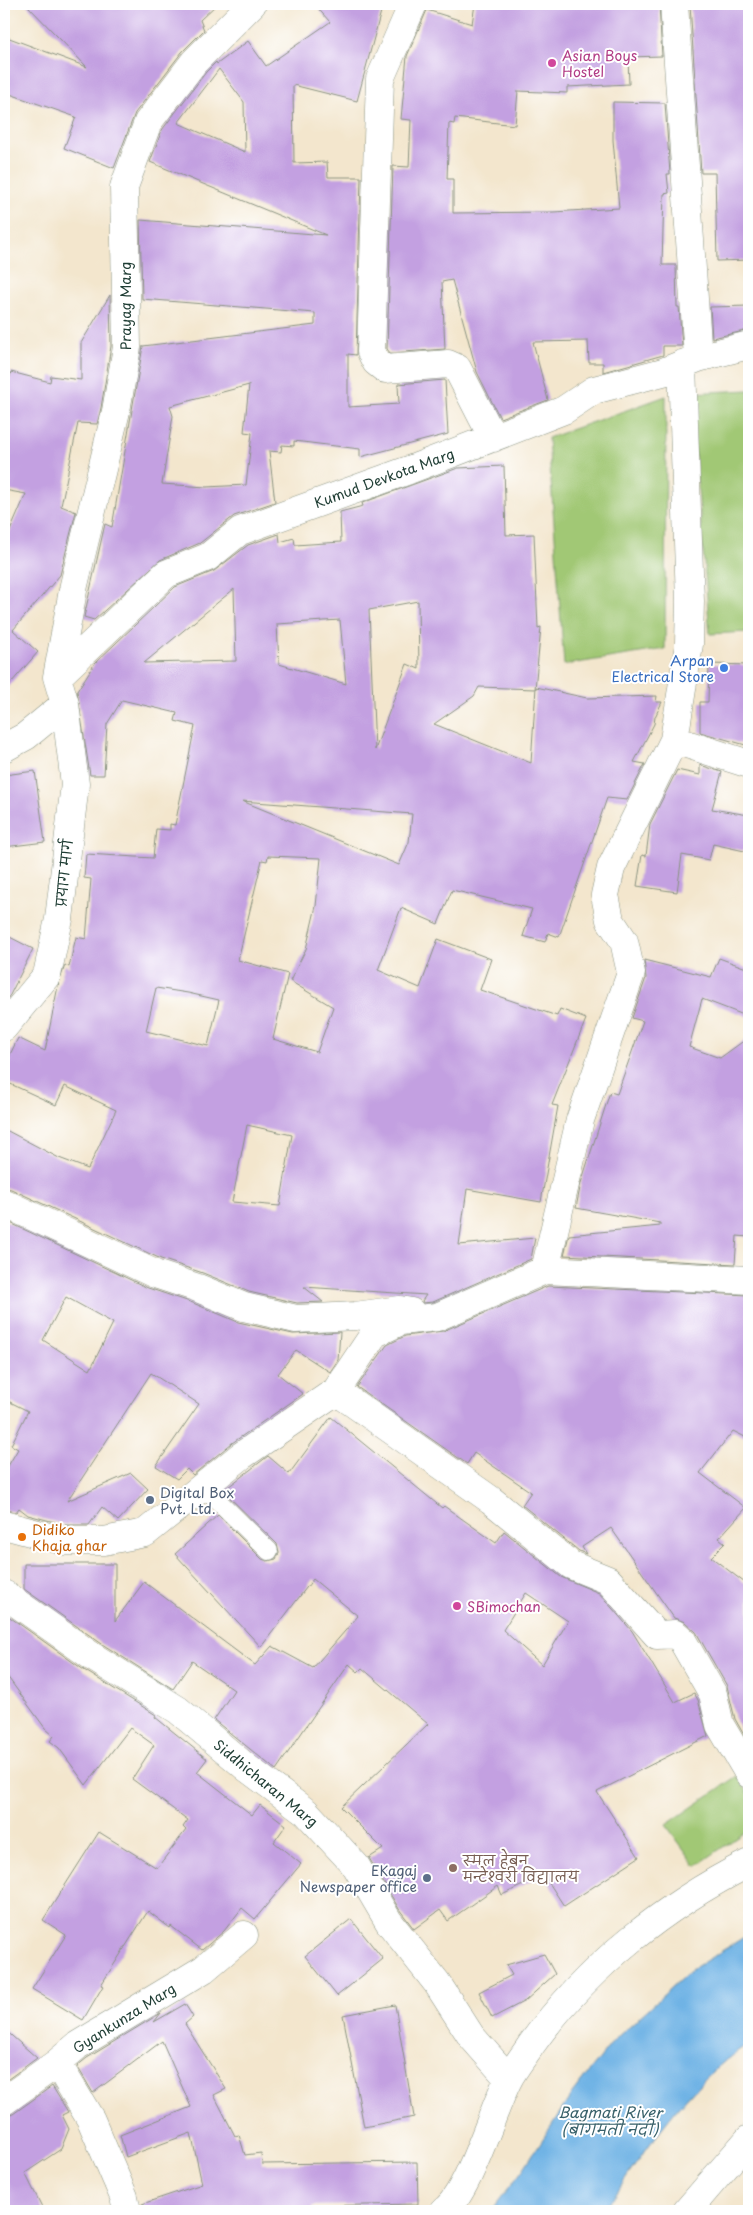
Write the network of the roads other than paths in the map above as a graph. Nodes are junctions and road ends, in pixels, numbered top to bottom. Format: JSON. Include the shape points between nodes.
{"nodes":[{"id":1,"x":252,"y":4,"type":"edge"},
{"id":2,"x":413,"y":4,"type":"edge"},
{"id":3,"x":674,"y":4,"type":"edge"},
{"id":4,"x":749,"y":345,"type":"edge"},
{"id":5,"x":690,"y":361,"type":"junction"},
{"id":6,"x":493,"y":438,"type":"junction"},
{"id":7,"x":57,"y":677,"type":"junction"},
{"id":8,"x":64,"y":704,"type":"junction"},
{"id":9,"x":674,"y":740,"type":"junction"},
{"id":10,"x":4,"y":748,"type":"edge"},
{"id":11,"x":749,"y":764,"type":"edge"},
{"id":12,"x":4,"y":1027,"type":"edge"},
{"id":13,"x":4,"y":1203,"type":"edge"},
{"id":14,"x":545,"y":1270,"type":"junction"},
{"id":15,"x":749,"y":1280,"type":"edge"},
{"id":16,"x":437,"y":1317,"type":"junction"},
{"id":17,"x":336,"y":1391,"type":"junction"},
{"id":18,"x":203,"y":1486,"type":"junction"},
{"id":19,"x":4,"y":1526,"type":"edge"},
{"id":20,"x":269,"y":1551,"type":"dead end"},
{"id":21,"x":4,"y":1594,"type":"edge"},
{"id":22,"x":749,"y":1774,"type":"edge"},
{"id":23,"x":749,"y":1863,"type":"edge"},
{"id":24,"x":244,"y":1935,"type":"dead end"},
{"id":25,"x":57,"y":2064,"type":"junction"},
{"id":26,"x":508,"y":2078,"type":"junction"},
{"id":27,"x":4,"y":2101,"type":"edge"},
{"id":28,"x":749,"y":2139,"type":"edge"},
{"id":29,"x":126,"y":2211,"type":"edge"},
{"id":30,"x":444,"y":2211,"type":"edge"},
{"id":31,"x":687,"y":2211,"type":"edge"}],
"edges":[{"from":1,"to":7,"type":"street","name":"Prayag Marg","via":[[194,62],[148,122],[124,188],[127,347],[116,411],[74,584]]},
{"from":2,"to":6,"type":"street","via":[[380,80],[371,352],[385,369],[448,364],[458,368]]},
{"from":3,"to":5,"type":"street"},
{"from":4,"to":5,"type":"street","name":"Kumud Devkota Marg"},
{"from":5,"to":6,"type":"street","name":"Kumud Devkota Marg","via":[[663,372],[594,390],[564,410]]},
{"from":5,"to":9,"type":"street","via":[[689,644]]},
{"from":6,"to":7,"type":"street","name":"Kumud Devkota Marg","via":[[240,531],[208,557],[166,574]]},
{"from":7,"to":8,"type":"street","name":"Prayag Marg"},
{"from":8,"to":10,"type":"street","via":[[26,736]]},
{"from":8,"to":12,"type":"street","name":"प्रयाग मार्ग","via":[[75,784],[59,920],[47,975]]},
{"from":9,"to":11,"type":"street"},
{"from":9,"to":14,"type":"street","via":[[611,868],[605,895],[610,920],[624,941],[631,973],[580,1120]]},
{"from":13,"to":16,"type":"street","via":[[155,1274],[244,1307],[296,1319],[400,1310]]},
{"from":14,"to":15,"type":"street"},
{"from":14,"to":16,"type":"street"},
{"from":16,"to":17,"type":"street","via":[[401,1321],[374,1334]]},
{"from":17,"to":18,"type":"street"},
{"from":17,"to":22,"type":"street","via":[[491,1500],[571,1565],[608,1580],[657,1634],[675,1634],[682,1640],[713,1694],[720,1725]]},
{"from":18,"to":19,"type":"street","via":[[145,1533],[104,1541],[64,1541]]},
{"from":18,"to":20,"type":"lane"},
{"from":21,"to":26,"type":"street","name":"Siddhicharan Marg","via":[[93,1657],[178,1710],[306,1812],[356,1866],[389,1922],[437,1983],[471,2036]]},
{"from":23,"to":26,"type":"street","via":[[706,1885],[639,1932],[588,1977],[549,2021]]},
{"from":24,"to":25,"type":"street","name":"Gyankunza Marg","via":[[204,1969],[78,2045]]},
{"from":25,"to":27,"type":"street","name":"Gyankunza Marg"},
{"from":25,"to":29,"type":"street","via":[[91,2120],[124,2197]]},
{"from":26,"to":30,"type":"street","via":[[467,2177],[450,2207]]},
{"from":28,"to":31,"type":"street"}]}
